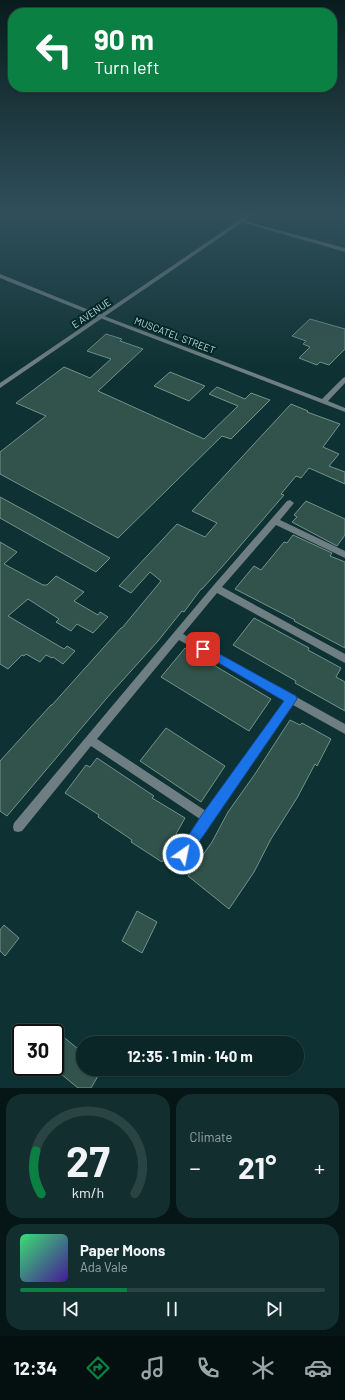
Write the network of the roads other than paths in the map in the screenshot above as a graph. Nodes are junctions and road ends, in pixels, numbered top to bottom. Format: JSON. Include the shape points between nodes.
{"nodes":[{"id":1,"x":177,"y":266,"type":"edge"},
{"id":2,"x":0,"y":276,"type":"edge"},
{"id":3,"x":102,"y":317,"type":"junction"},
{"id":4,"x":345,"y":379,"type":"edge"},
{"id":5,"x":0,"y":386,"type":"edge"},
{"id":6,"x":324,"y":401,"type":"junction"},
{"id":7,"x":345,"y":410,"type":"edge"},
{"id":8,"x":290,"y":503,"type":"dead end"},
{"id":9,"x":275,"y":521,"type":"junction"},
{"id":10,"x":345,"y":555,"type":"edge"},
{"id":11,"x":216,"y":588,"type":"junction"},
{"id":12,"x":178,"y":635,"type":"junction"},
{"id":13,"x":345,"y":659,"type":"edge"},
{"id":14,"x":292,"y":699,"type":"junction"},
{"id":15,"x":345,"y":729,"type":"edge"},
{"id":16,"x":91,"y":740,"type":"junction"},
{"id":17,"x":207,"y":818,"type":"junction"},
{"id":18,"x":18,"y":826,"type":"dead end"},
{"id":19,"x":183,"y":854,"type":"dead end"}],
"edges":[{"from":1,"to":3,"type":"street","name":"E AVENUE"},
{"from":2,"to":3,"type":"street","name":"MUSCATEL STREET"},
{"from":3,"to":5,"type":"street","name":"E AVENUE"},
{"from":3,"to":6,"type":"street","name":"MUSCATEL STREET"},
{"from":4,"to":6,"type":"street"},
{"from":6,"to":7,"type":"street","name":"MUSCATEL STREET"},
{"from":8,"to":9,"type":"street"},
{"from":9,"to":10,"type":"street"},
{"from":9,"to":11,"type":"street"},
{"from":11,"to":12,"type":"street"},
{"from":11,"to":13,"type":"street"},
{"from":12,"to":14,"type":"street"},
{"from":12,"to":16,"type":"street"},
{"from":14,"to":15,"type":"street"},
{"from":14,"to":17,"type":"street"},
{"from":16,"to":17,"type":"street"},
{"from":16,"to":18,"type":"street"},
{"from":17,"to":19,"type":"street"}]}
